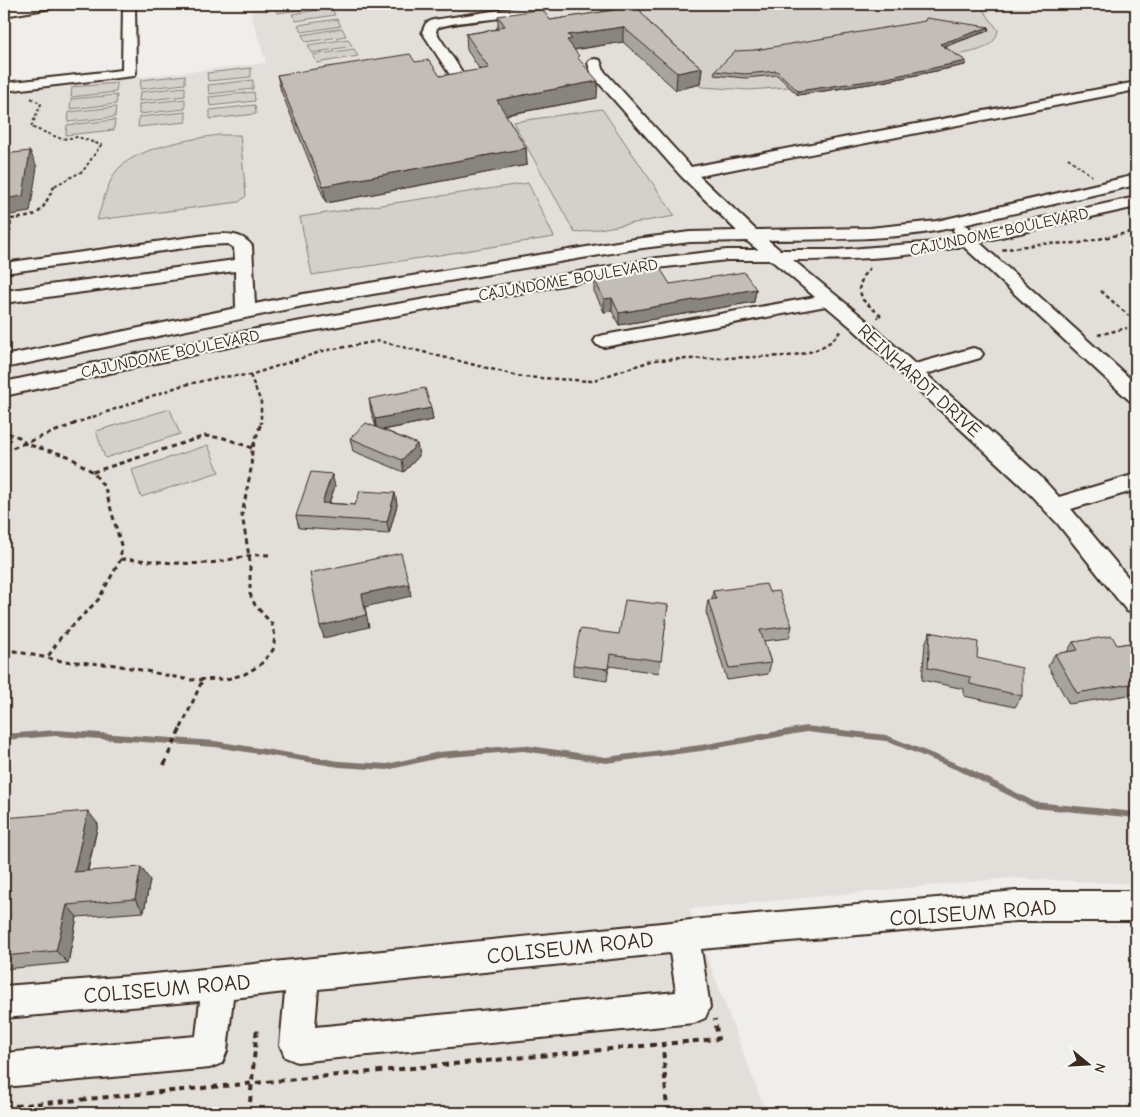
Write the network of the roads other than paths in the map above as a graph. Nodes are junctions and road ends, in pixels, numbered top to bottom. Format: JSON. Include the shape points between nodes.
{"nodes":[{"id":1,"x":52,"y":4,"type":"edge"},
{"id":2,"x":129,"y":4,"type":"edge"},
{"id":3,"x":536,"y":4,"type":"edge"},
{"id":4,"x":4,"y":12,"type":"edge"},
{"id":5,"x":595,"y":63,"type":"dead end"},
{"id":6,"x":459,"y":78,"type":"edge"},
{"id":7,"x":1136,"y":86,"type":"edge"},
{"id":8,"x":4,"y":87,"type":"edge"},
{"id":9,"x":687,"y":174,"type":"junction"},
{"id":10,"x":1136,"y":180,"type":"edge"},
{"id":11,"x":1093,"y":183,"type":"junction"},
{"id":12,"x":1136,"y":202,"type":"edge"},
{"id":13,"x":752,"y":236,"type":"junction"},
{"id":14,"x":968,"y":241,"type":"junction"},
{"id":15,"x":775,"y":255,"type":"junction"},
{"id":16,"x":244,"y":264,"type":"junction"},
{"id":17,"x":4,"y":268,"type":"edge"},
{"id":18,"x":4,"y":297,"type":"edge"},
{"id":19,"x":828,"y":300,"type":"junction"},
{"id":20,"x":246,"y":312,"type":"junction"},
{"id":21,"x":604,"y":341,"type":"dead end"},
{"id":22,"x":973,"y":354,"type":"dead end"},
{"id":23,"x":4,"y":362,"type":"edge"},
{"id":24,"x":911,"y":372,"type":"junction"},
{"id":25,"x":4,"y":390,"type":"edge"},
{"id":26,"x":1136,"y":395,"type":"edge"},
{"id":27,"x":1136,"y":482,"type":"edge"},
{"id":28,"x":1055,"y":506,"type":"junction"},
{"id":29,"x":1136,"y":604,"type":"edge"},
{"id":30,"x":1136,"y":906,"type":"edge"},
{"id":31,"x":683,"y":936,"type":"junction"},
{"id":32,"x":303,"y":974,"type":"junction"},
{"id":33,"x":219,"y":983,"type":"junction"},
{"id":34,"x":4,"y":1002,"type":"edge"},
{"id":35,"x":4,"y":1070,"type":"edge"}],
"edges":[{"from":1,"to":4,"type":"street"},
{"from":2,"to":8,"type":"street","via":[[129,73]]},
{"from":3,"to":6,"type":"street","via":[[530,8],[431,26],[429,32]]},
{"from":5,"to":9,"type":"street","name":"REINHARDT DRIVE","via":[[597,72]]},
{"from":7,"to":9,"type":"street"},
{"from":9,"to":13,"type":"street","name":"REINHARDT DRIVE"},
{"from":10,"to":11,"type":"street","name":"CAJUNDOME BOULEVARD"},
{"from":11,"to":13,"type":"street","name":"CAJUNDOME BOULEVARD","via":[[937,226],[820,235]]},
{"from":11,"to":14,"type":"street","via":[[1023,214],[961,229]]},
{"from":12,"to":14,"type":"street","name":"CAJUNDOME BOULEVARD"},
{"from":13,"to":15,"type":"street","name":"REINHARDT DRIVE"},
{"from":13,"to":20,"type":"street","name":"CAJUNDOME BOULEVARD","via":[[690,237],[635,244]]},
{"from":14,"to":15,"type":"street","name":"CAJUNDOME BOULEVARD","via":[[870,254]]},
{"from":14,"to":26,"type":"street"},
{"from":15,"to":19,"type":"street","name":"REINHARDT DRIVE"},
{"from":15,"to":25,"type":"street","name":"CAJUNDOME BOULEVARD","via":[[687,258],[608,271],[256,335]]},
{"from":16,"to":17,"type":"street","via":[[243,246],[231,239]]},
{"from":16,"to":18,"type":"street"},
{"from":16,"to":20,"type":"street"},
{"from":19,"to":21,"type":"street"},
{"from":19,"to":24,"type":"street","name":"REINHARDT DRIVE"},
{"from":20,"to":23,"type":"street","name":"CAJUNDOME BOULEVARD"},
{"from":22,"to":24,"type":"street"},
{"from":24,"to":28,"type":"street","name":"REINHARDT DRIVE"},
{"from":27,"to":28,"type":"street"},
{"from":28,"to":29,"type":"street","name":"REINHARDT DRIVE"},
{"from":30,"to":31,"type":"street","name":"COLISEUM ROAD","via":[[1016,906]]},
{"from":31,"to":32,"type":"street","name":"COLISEUM ROAD"},
{"from":31,"to":32,"type":"street","via":[[694,1007],[297,1045]]},
{"from":32,"to":33,"type":"street","name":"COLISEUM ROAD"},
{"from":33,"to":34,"type":"street","name":"COLISEUM ROAD"},
{"from":33,"to":35,"type":"street","via":[[210,1051]]}]}
